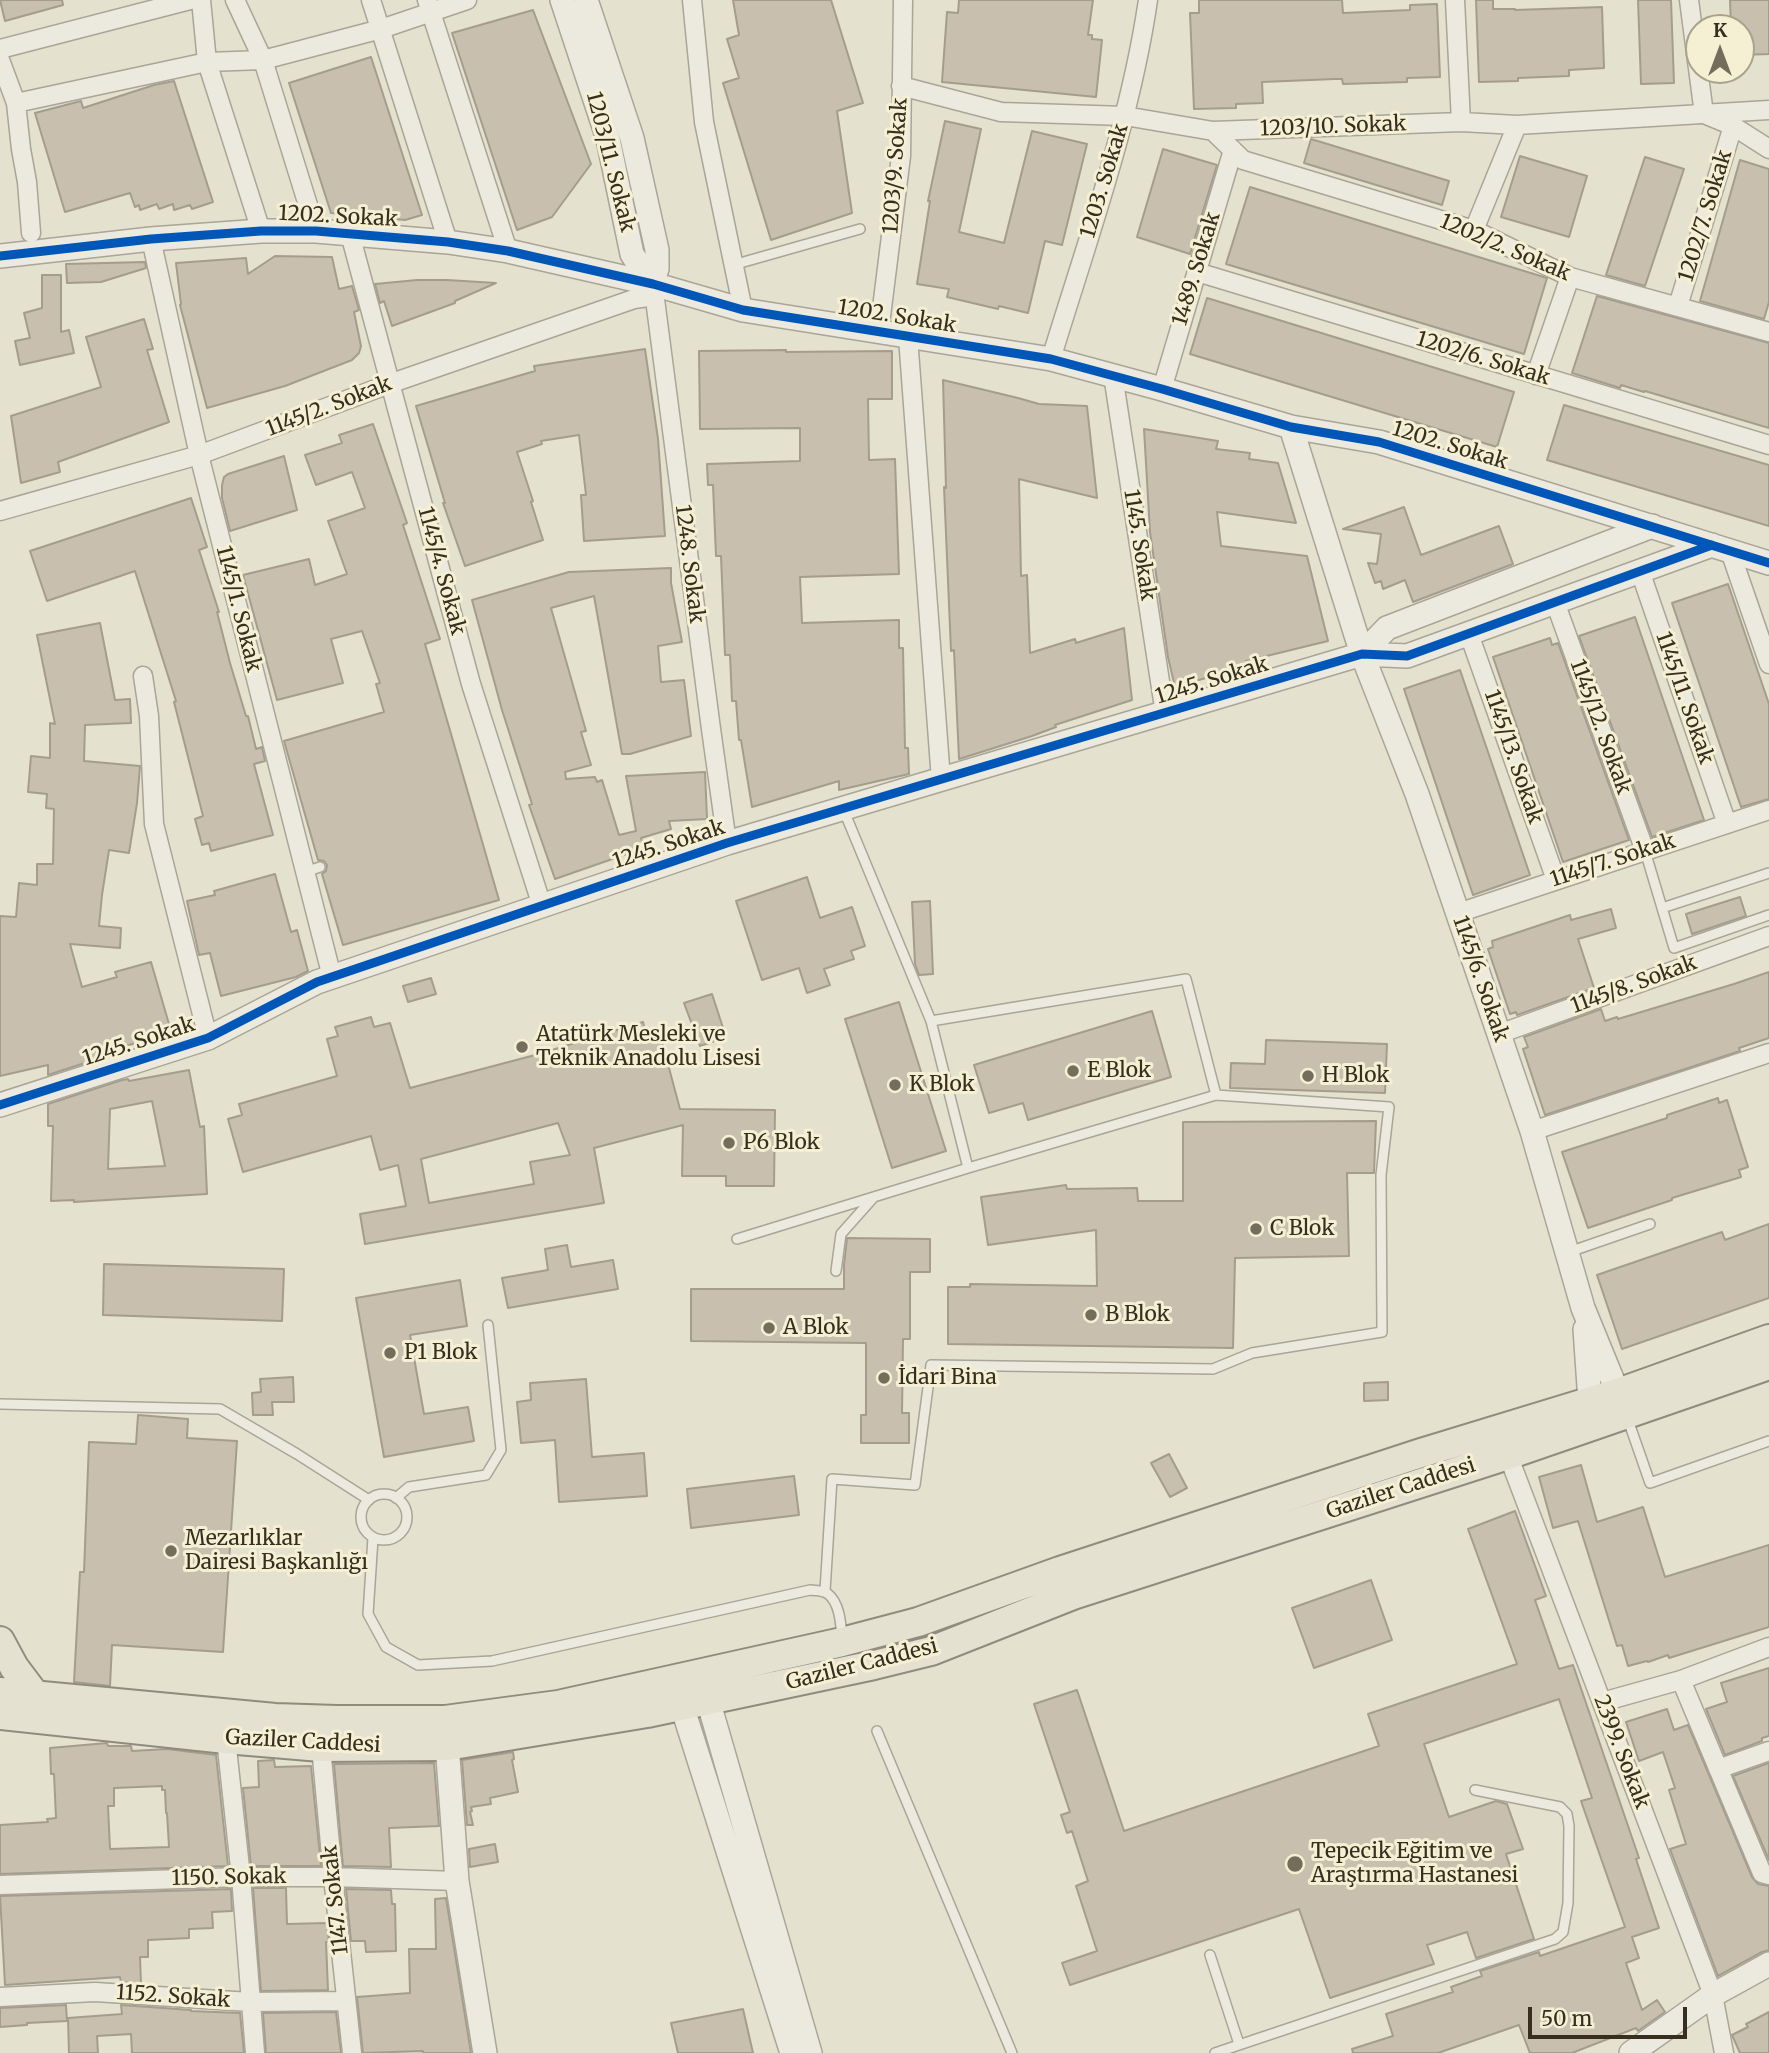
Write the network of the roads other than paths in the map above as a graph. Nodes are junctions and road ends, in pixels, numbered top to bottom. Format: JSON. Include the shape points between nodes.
{"nodes":[{"id":1,"x":190,"y":0,"type":"edge"},
{"id":2,"x":201,"y":0,"type":"edge"},
{"id":3,"x":235,"y":0,"type":"edge"},
{"id":4,"x":371,"y":0,"type":"edge"},
{"id":5,"x":467,"y":0,"type":"edge"},
{"id":6,"x":562,"y":0,"type":"edge"},
{"id":7,"x":586,"y":0,"type":"edge"},
{"id":8,"x":692,"y":0,"type":"edge"},
{"id":9,"x":903,"y":0,"type":"edge"},
{"id":10,"x":1148,"y":0,"type":"edge"},
{"id":11,"x":1455,"y":0,"type":"edge"},
{"id":12,"x":1689,"y":0,"type":"edge"},
{"id":13,"x":429,"y":7,"type":"edge"},
{"id":14,"x":381,"y":29,"type":"junction"},
{"id":15,"x":0,"y":49,"type":"edge"},
{"id":16,"x":0,"y":60,"type":"edge"},
{"id":17,"x":263,"y":60,"type":"junction"},
{"id":18,"x":207,"y":62,"type":"junction"},
{"id":19,"x":901,"y":86,"type":"junction"},
{"id":20,"x":16,"y":103,"type":"junction"},
{"id":21,"x":1769,"y":110,"type":"edge"},
{"id":22,"x":1704,"y":114,"type":"junction"},
{"id":23,"x":1125,"y":116,"type":"junction"},
{"id":24,"x":1461,"y":122,"type":"junction"},
{"id":25,"x":1517,"y":125,"type":"junction"},
{"id":26,"x":1733,"y":126,"type":"junction"},
{"id":27,"x":1213,"y":131,"type":"junction"},
{"id":28,"x":1769,"y":149,"type":"edge"},
{"id":29,"x":1233,"y":150,"type":"junction"},
{"id":30,"x":860,"y":229,"type":"dead end"},
{"id":31,"x":1474,"y":230,"type":"junction"},
{"id":32,"x":261,"y":231,"type":"junction"},
{"id":33,"x":316,"y":232,"type":"junction"},
{"id":34,"x":31,"y":233,"type":"dead end"},
{"id":35,"x":351,"y":234,"type":"junction"},
{"id":36,"x":151,"y":239,"type":"junction"},
{"id":37,"x":448,"y":242,"type":"junction"},
{"id":38,"x":508,"y":251,"type":"junction"},
{"id":39,"x":0,"y":256,"type":"edge"},
{"id":40,"x":733,"y":265,"type":"junction"},
{"id":41,"x":1197,"y":272,"type":"junction"},
{"id":42,"x":1570,"y":276,"type":"junction"},
{"id":43,"x":654,"y":286,"type":"junction"},
{"id":44,"x":1678,"y":306,"type":"junction"},
{"id":45,"x":743,"y":310,"type":"junction"},
{"id":46,"x":879,"y":332,"type":"junction"},
{"id":47,"x":1769,"y":332,"type":"edge"},
{"id":48,"x":908,"y":337,"type":"junction"},
{"id":49,"x":1051,"y":359,"type":"junction"},
{"id":50,"x":1113,"y":375,"type":"junction"},
{"id":51,"x":1536,"y":375,"type":"junction"},
{"id":52,"x":392,"y":383,"type":"junction"},
{"id":53,"x":1162,"y":389,"type":"junction"},
{"id":54,"x":1291,"y":427,"type":"junction"},
{"id":55,"x":1769,"y":445,"type":"edge"},
{"id":56,"x":199,"y":456,"type":"junction"},
{"id":57,"x":0,"y":512,"type":"edge"},
{"id":58,"x":1651,"y":526,"type":"junction"},
{"id":59,"x":1721,"y":548,"type":"junction"},
{"id":60,"x":1769,"y":563,"type":"edge"},
{"id":61,"x":1640,"y":571,"type":"junction"},
{"id":62,"x":1555,"y":602,"type":"junction"},
{"id":63,"x":1469,"y":634,"type":"junction"},
{"id":64,"x":1362,"y":654,"type":"junction"},
{"id":65,"x":1769,"y":664,"type":"edge"},
{"id":66,"x":143,"y":676,"type":"dead end"},
{"id":67,"x":1165,"y":714,"type":"junction"},
{"id":68,"x":941,"y":780,"type":"junction"},
{"id":69,"x":843,"y":809,"type":"junction"},
{"id":70,"x":1769,"y":810,"type":"edge"},
{"id":71,"x":1727,"y":824,"type":"junction"},
{"id":72,"x":727,"y":843,"type":"junction"},
{"id":73,"x":1644,"y":851,"type":"junction"},
{"id":74,"x":1769,"y":873,"type":"edge"},
{"id":75,"x":1556,"y":880,"type":"junction"},
{"id":76,"x":542,"y":906,"type":"junction"},
{"id":77,"x":1662,"y":908,"type":"junction"},
{"id":78,"x":1458,"y":913,"type":"junction"},
{"id":79,"x":1769,"y":915,"type":"edge"},
{"id":80,"x":1769,"y":936,"type":"edge"},
{"id":81,"x":332,"y":976,"type":"junction"},
{"id":82,"x":931,"y":1021,"type":"junction"},
{"id":83,"x":1499,"y":1034,"type":"junction"},
{"id":84,"x":208,"y":1038,"type":"junction"},
{"id":85,"x":1769,"y":1053,"type":"edge"},
{"id":86,"x":1216,"y":1095,"type":"junction"},
{"id":87,"x":0,"y":1105,"type":"edge"},
{"id":88,"x":1532,"y":1131,"type":"junction"},
{"id":89,"x":968,"y":1168,"type":"junction"},
{"id":90,"x":874,"y":1196,"type":"junction"},
{"id":91,"x":1650,"y":1224,"type":"dead end"},
{"id":92,"x":737,"y":1239,"type":"dead end"},
{"id":93,"x":1567,"y":1253,"type":"junction"},
{"id":94,"x":836,"y":1271,"type":"dead end"},
{"id":95,"x":1583,"y":1308,"type":"junction"},
{"id":96,"x":488,"y":1325,"type":"dead end"},
{"id":97,"x":1769,"y":1339,"type":"edge"},
{"id":98,"x":1769,"y":1365,"type":"edge"},
{"id":99,"x":1590,"y":1401,"type":"junction"},
{"id":100,"x":0,"y":1404,"type":"edge"},
{"id":101,"x":1622,"y":1404,"type":"junction"},
{"id":102,"x":1769,"y":1441,"type":"edge"},
{"id":103,"x":1508,"y":1455,"type":"junction"},
{"id":104,"x":396,"y":1498,"type":"junction"},
{"id":105,"x":369,"y":1500,"type":"junction"},
{"id":106,"x":373,"y":1538,"type":"junction"},
{"id":107,"x":825,"y":1591,"type":"junction"},
{"id":108,"x":888,"y":1630,"type":"junction"},
{"id":109,"x":0,"y":1641,"type":"edge"},
{"id":110,"x":842,"y":1642,"type":"junction"},
{"id":111,"x":1769,"y":1647,"type":"edge"},
{"id":112,"x":1681,"y":1680,"type":"junction"},
{"id":113,"x":0,"y":1692,"type":"edge"},
{"id":114,"x":688,"y":1693,"type":"junction"},
{"id":115,"x":35,"y":1695,"type":"junction"},
{"id":116,"x":1602,"y":1702,"type":"junction"},
{"id":117,"x":0,"y":1715,"type":"edge"},
{"id":118,"x":877,"y":1731,"type":"dead end"},
{"id":119,"x":446,"y":1733,"type":"junction"},
{"id":120,"x":226,"y":1740,"type":"junction"},
{"id":121,"x":321,"y":1747,"type":"junction"},
{"id":122,"x":1769,"y":1751,"type":"edge"},
{"id":123,"x":1718,"y":1769,"type":"junction"},
{"id":124,"x":1475,"y":1790,"type":"dead end"},
{"id":125,"x":1769,"y":1875,"type":"edge"},
{"id":126,"x":241,"y":1877,"type":"junction"},
{"id":127,"x":332,"y":1877,"type":"junction"},
{"id":128,"x":457,"y":1881,"type":"junction"},
{"id":129,"x":0,"y":1885,"type":"edge"},
{"id":130,"x":1210,"y":1955,"type":"dead end"},
{"id":131,"x":1769,"y":1964,"type":"edge"},
{"id":132,"x":1713,"y":1995,"type":"junction"},
{"id":133,"x":0,"y":1997,"type":"edge"},
{"id":134,"x":346,"y":2001,"type":"junction"},
{"id":135,"x":250,"y":2002,"type":"junction"},
{"id":136,"x":1239,"y":2044,"type":"junction"},
{"id":137,"x":254,"y":2053,"type":"edge"},
{"id":138,"x":352,"y":2053,"type":"edge"},
{"id":139,"x":485,"y":2053,"type":"edge"},
{"id":140,"x":792,"y":2053,"type":"edge"},
{"id":141,"x":810,"y":2053,"type":"edge"},
{"id":142,"x":1012,"y":2053,"type":"edge"},
{"id":143,"x":1215,"y":2053,"type":"edge"},
{"id":144,"x":1631,"y":2053,"type":"edge"},
{"id":145,"x":1724,"y":2053,"type":"edge"}],
"edges":[{"from":1,"to":15,"type":"street"},
{"from":2,"to":18,"type":"street"},
{"from":3,"to":17,"type":"street"},
{"from":4,"to":14,"type":"street"},
{"from":5,"to":13,"type":"street"},
{"from":6,"to":43,"type":"street","name":"1203/11. Sokak","via":[[608,139],[632,254]]},
{"from":7,"to":43,"type":"street","name":"1203/11. Sokak","via":[[632,138],[657,250]]},
{"from":8,"to":40,"type":"street","via":[[704,122]]},
{"from":9,"to":19,"type":"street","name":"1203/9. Sokak"},
{"from":10,"to":23,"type":"street","name":"1203. Sokak"},
{"from":11,"to":24,"type":"street"},
{"from":12,"to":22,"type":"street"},
{"from":13,"to":14,"type":"street"},
{"from":13,"to":38,"type":"street"},
{"from":14,"to":17,"type":"street"},
{"from":14,"to":37,"type":"street"},
{"from":16,"to":20,"type":"street"},
{"from":17,"to":18,"type":"street"},
{"from":17,"to":33,"type":"street"},
{"from":18,"to":20,"type":"street"},
{"from":18,"to":32,"type":"street"},
{"from":19,"to":23,"type":"street","name":"1203/10. Sokak","via":[[1001,112]]},
{"from":19,"to":46,"type":"street","name":"1203/9. Sokak","via":[[901,156]]},
{"from":20,"to":34,"type":"street"},
{"from":21,"to":22,"type":"street","name":"1203/10. Sokak"},
{"from":22,"to":25,"type":"street","name":"1203/10. Sokak"},
{"from":22,"to":26,"type":"street"},
{"from":23,"to":27,"type":"street","name":"1203/10. Sokak"},
{"from":23,"to":49,"type":"street","name":"1203. Sokak"},
{"from":24,"to":25,"type":"street","name":"1203/10. Sokak"},
{"from":24,"to":27,"type":"street","name":"1203/10. Sokak"},
{"from":25,"to":31,"type":"street"},
{"from":26,"to":28,"type":"street"},
{"from":26,"to":44,"type":"street","name":"1202/7. Sokak"},
{"from":27,"to":29,"type":"street","name":"1202/2. Sokak"},
{"from":29,"to":31,"type":"street","name":"1202/2. Sokak","via":[[1243,160]]},
{"from":29,"to":41,"type":"street","name":"1489. Sokak"},
{"from":30,"to":40,"type":"lane"},
{"from":31,"to":42,"type":"street","name":"1202/2. Sokak"},
{"from":32,"to":33,"type":"street","name":"1202. Sokak"},
{"from":32,"to":36,"type":"street","name":"1202. Sokak"},
{"from":33,"to":35,"type":"street","name":"1202. Sokak"},
{"from":35,"to":37,"type":"street","name":"1202. Sokak"},
{"from":35,"to":52,"type":"street","name":"1145/4. Sokak"},
{"from":36,"to":39,"type":"street","name":"1202. Sokak"},
{"from":36,"to":56,"type":"street","name":"1145/1. Sokak"},
{"from":37,"to":38,"type":"street","name":"1202. Sokak"},
{"from":38,"to":43,"type":"street","name":"1202. Sokak"},
{"from":40,"to":45,"type":"street"},
{"from":41,"to":51,"type":"street","name":"1202/6. Sokak"},
{"from":41,"to":53,"type":"street","name":"1489. Sokak"},
{"from":42,"to":44,"type":"street","name":"1202/2. Sokak"},
{"from":42,"to":51,"type":"street"},
{"from":43,"to":45,"type":"street","name":"1202. Sokak"},
{"from":43,"to":52,"type":"street","name":"1145/2. Sokak","via":[[634,299]]},
{"from":43,"to":72,"type":"street","name":"1248. Sokak"},
{"from":44,"to":47,"type":"street","name":"1202/2. Sokak"},
{"from":45,"to":46,"type":"street","name":"1202. Sokak"},
{"from":46,"to":48,"type":"street","name":"1202. Sokak"},
{"from":48,"to":49,"type":"street","name":"1202. Sokak"},
{"from":48,"to":68,"type":"street"},
{"from":49,"to":50,"type":"street","name":"1202. Sokak"},
{"from":50,"to":53,"type":"street","name":"1202. Sokak"},
{"from":50,"to":67,"type":"street","name":"1145. Sokak"},
{"from":51,"to":55,"type":"street","name":"1202/6. Sokak"},
{"from":52,"to":56,"type":"street","name":"1145/2. Sokak"},
{"from":52,"to":76,"type":"street","name":"1145/4. Sokak","via":[[471,684]]},
{"from":53,"to":54,"type":"street","name":"1202. Sokak"},
{"from":54,"to":58,"type":"street","name":"1202. Sokak","via":[[1379,442]]},
{"from":54,"to":64,"type":"street","name":"1145/6. Sokak"},
{"from":56,"to":57,"type":"street","name":"1145/2. Sokak"},
{"from":56,"to":81,"type":"street","name":"1145/1. Sokak","via":[[313,869]]},
{"from":58,"to":59,"type":"street","name":"1202. Sokak"},
{"from":58,"to":64,"type":"street","via":[[1387,628]]},
{"from":59,"to":60,"type":"street","name":"1202. Sokak"},
{"from":59,"to":61,"type":"street"},
{"from":59,"to":65,"type":"street"},
{"from":61,"to":62,"type":"street"},
{"from":61,"to":71,"type":"street","name":"1145/11. Sokak"},
{"from":62,"to":63,"type":"street"},
{"from":62,"to":73,"type":"street","name":"1145/12. Sokak"},
{"from":63,"to":64,"type":"street","via":[[1407,656]]},
{"from":63,"to":75,"type":"street","name":"1145/13. Sokak"},
{"from":64,"to":67,"type":"street","name":"1245. Sokak"},
{"from":64,"to":78,"type":"street","name":"1145/6. Sokak"},
{"from":66,"to":84,"type":"street","via":[[154,824]]},
{"from":67,"to":68,"type":"street","name":"1245. Sokak"},
{"from":68,"to":69,"type":"street","name":"1245. Sokak"},
{"from":69,"to":72,"type":"street","name":"1245. Sokak"},
{"from":69,"to":82,"type":"lane"},
{"from":70,"to":71,"type":"street","name":"1145/7. Sokak"},
{"from":71,"to":73,"type":"street","name":"1145/7. Sokak"},
{"from":72,"to":76,"type":"street","name":"1245. Sokak"},
{"from":73,"to":75,"type":"street","name":"1145/7. Sokak"},
{"from":73,"to":77,"type":"lane"},
{"from":74,"to":77,"type":"lane"},
{"from":75,"to":78,"type":"street","name":"1145/7. Sokak"},
{"from":76,"to":81,"type":"street","name":"1245. Sokak"},
{"from":77,"to":79,"type":"lane","via":[[1674,948]]},
{"from":78,"to":83,"type":"street","name":"1145/6. Sokak"},
{"from":80,"to":83,"type":"street","name":"1145/8. Sokak"},
{"from":81,"to":84,"type":"street","name":"1245. Sokak"},
{"from":82,"to":86,"type":"lane","via":[[1186,979]]},
{"from":82,"to":89,"type":"lane"},
{"from":83,"to":88,"type":"street","name":"1145/6. Sokak"},
{"from":84,"to":87,"type":"street","name":"1245. Sokak"},
{"from":85,"to":88,"type":"street"},
{"from":86,"to":89,"type":"lane"},
{"from":86,"to":107,"type":"lane","via":[[1389,1107],[1381,1175],[1382,1332],[1252,1353],[1213,1369],[931,1365],[915,1485],[832,1479]]},
{"from":88,"to":93,"type":"street","name":"1145/6. Sokak"},
{"from":89,"to":90,"type":"lane"},
{"from":90,"to":92,"type":"lane"},
{"from":90,"to":94,"type":"lane","via":[[841,1234]]},
{"from":91,"to":93,"type":"lane"},
{"from":93,"to":95,"type":"street","name":"1145/6. Sokak"},
{"from":95,"to":99,"type":"street","name":"1145/6. Sokak"},
{"from":95,"to":101,"type":"street","name":"1145/6. Sokak"},
{"from":96,"to":104,"type":"lane","via":[[501,1450],[486,1475],[409,1487]]},
{"from":97,"to":101,"type":"main road","name":"Gaziler Caddesi"},
{"from":98,"to":101,"type":"main road","name":"Gaziler Caddesi"},
{"from":99,"to":101,"type":"main road","name":"Gaziler Caddesi"},
{"from":99,"to":108,"type":"main road","name":"Gaziler Caddesi"},
{"from":100,"to":105,"type":"lane","via":[[220,1409]]},
{"from":101,"to":102,"type":"lane","via":[[1650,1483]]},
{"from":101,"to":103,"type":"main road","name":"Gaziler Caddesi"},
{"from":103,"to":114,"type":"main road","name":"Gaziler Caddesi","via":[[1073,1595],[931,1651],[874,1665]]},
{"from":103,"to":116,"type":"street","name":"2399. Sokak"},
{"from":104,"to":105,"type":"lane","via":[[383,1494]]},
{"from":104,"to":106,"type":"lane","via":[[405,1510],[402,1531],[389,1540]]},
{"from":105,"to":106,"type":"lane","via":[[361,1519]]},
{"from":106,"to":107,"type":"lane","via":[[368,1614],[386,1647],[418,1665],[492,1661],[810,1590]]},
{"from":107,"to":110,"type":"lane","via":[[838,1609]]},
{"from":108,"to":110,"type":"main road","name":"Gaziler Caddesi"},
{"from":108,"to":114,"type":"main road","via":[[856,1650]]},
{"from":109,"to":115,"type":"main road"},
{"from":110,"to":114,"type":"main road","name":"Gaziler Caddesi"},
{"from":111,"to":112,"type":"street"},
{"from":112,"to":116,"type":"street"},
{"from":112,"to":123,"type":"street"},
{"from":113,"to":115,"type":"main road","name":"Gaziler Caddesi"},
{"from":114,"to":119,"type":"main road","name":"Gaziler Caddesi","via":[[647,1713]]},
{"from":114,"to":140,"type":"street"},
{"from":114,"to":141,"type":"street"},
{"from":115,"to":119,"type":"main road","name":"Gaziler Caddesi"},
{"from":116,"to":132,"type":"street","name":"2399. Sokak"},
{"from":117,"to":120,"type":"main road","name":"Gaziler Caddesi"},
{"from":118,"to":142,"type":"lane"},
{"from":119,"to":121,"type":"main road","name":"Gaziler Caddesi"},
{"from":119,"to":128,"type":"street"},
{"from":120,"to":121,"type":"main road","name":"Gaziler Caddesi"},
{"from":120,"to":126,"type":"street"},
{"from":121,"to":127,"type":"street","name":"1147. Sokak"},
{"from":122,"to":123,"type":"street"},
{"from":123,"to":125,"type":"street","via":[[1762,1873]]},
{"from":124,"to":136,"type":"lane","via":[[1560,1807],[1567,1814],[1568,1903],[1563,1932],[1555,1939]]},
{"from":126,"to":127,"type":"street","name":"1150. Sokak"},
{"from":126,"to":129,"type":"street","name":"1150. Sokak"},
{"from":126,"to":135,"type":"street"},
{"from":127,"to":128,"type":"street","name":"1150. Sokak"},
{"from":127,"to":134,"type":"street","name":"1147. Sokak"},
{"from":128,"to":139,"type":"street"},
{"from":130,"to":136,"type":"lane"},
{"from":131,"to":132,"type":"street"},
{"from":132,"to":144,"type":"street"},
{"from":132,"to":145,"type":"street","name":"2399. Sokak"},
{"from":133,"to":135,"type":"street","name":"1152. Sokak","via":[[95,1992]]},
{"from":134,"to":135,"type":"street","name":"1152. Sokak"},
{"from":134,"to":138,"type":"street","name":"1147. Sokak"},
{"from":135,"to":137,"type":"street"},
{"from":136,"to":143,"type":"lane"}]}
